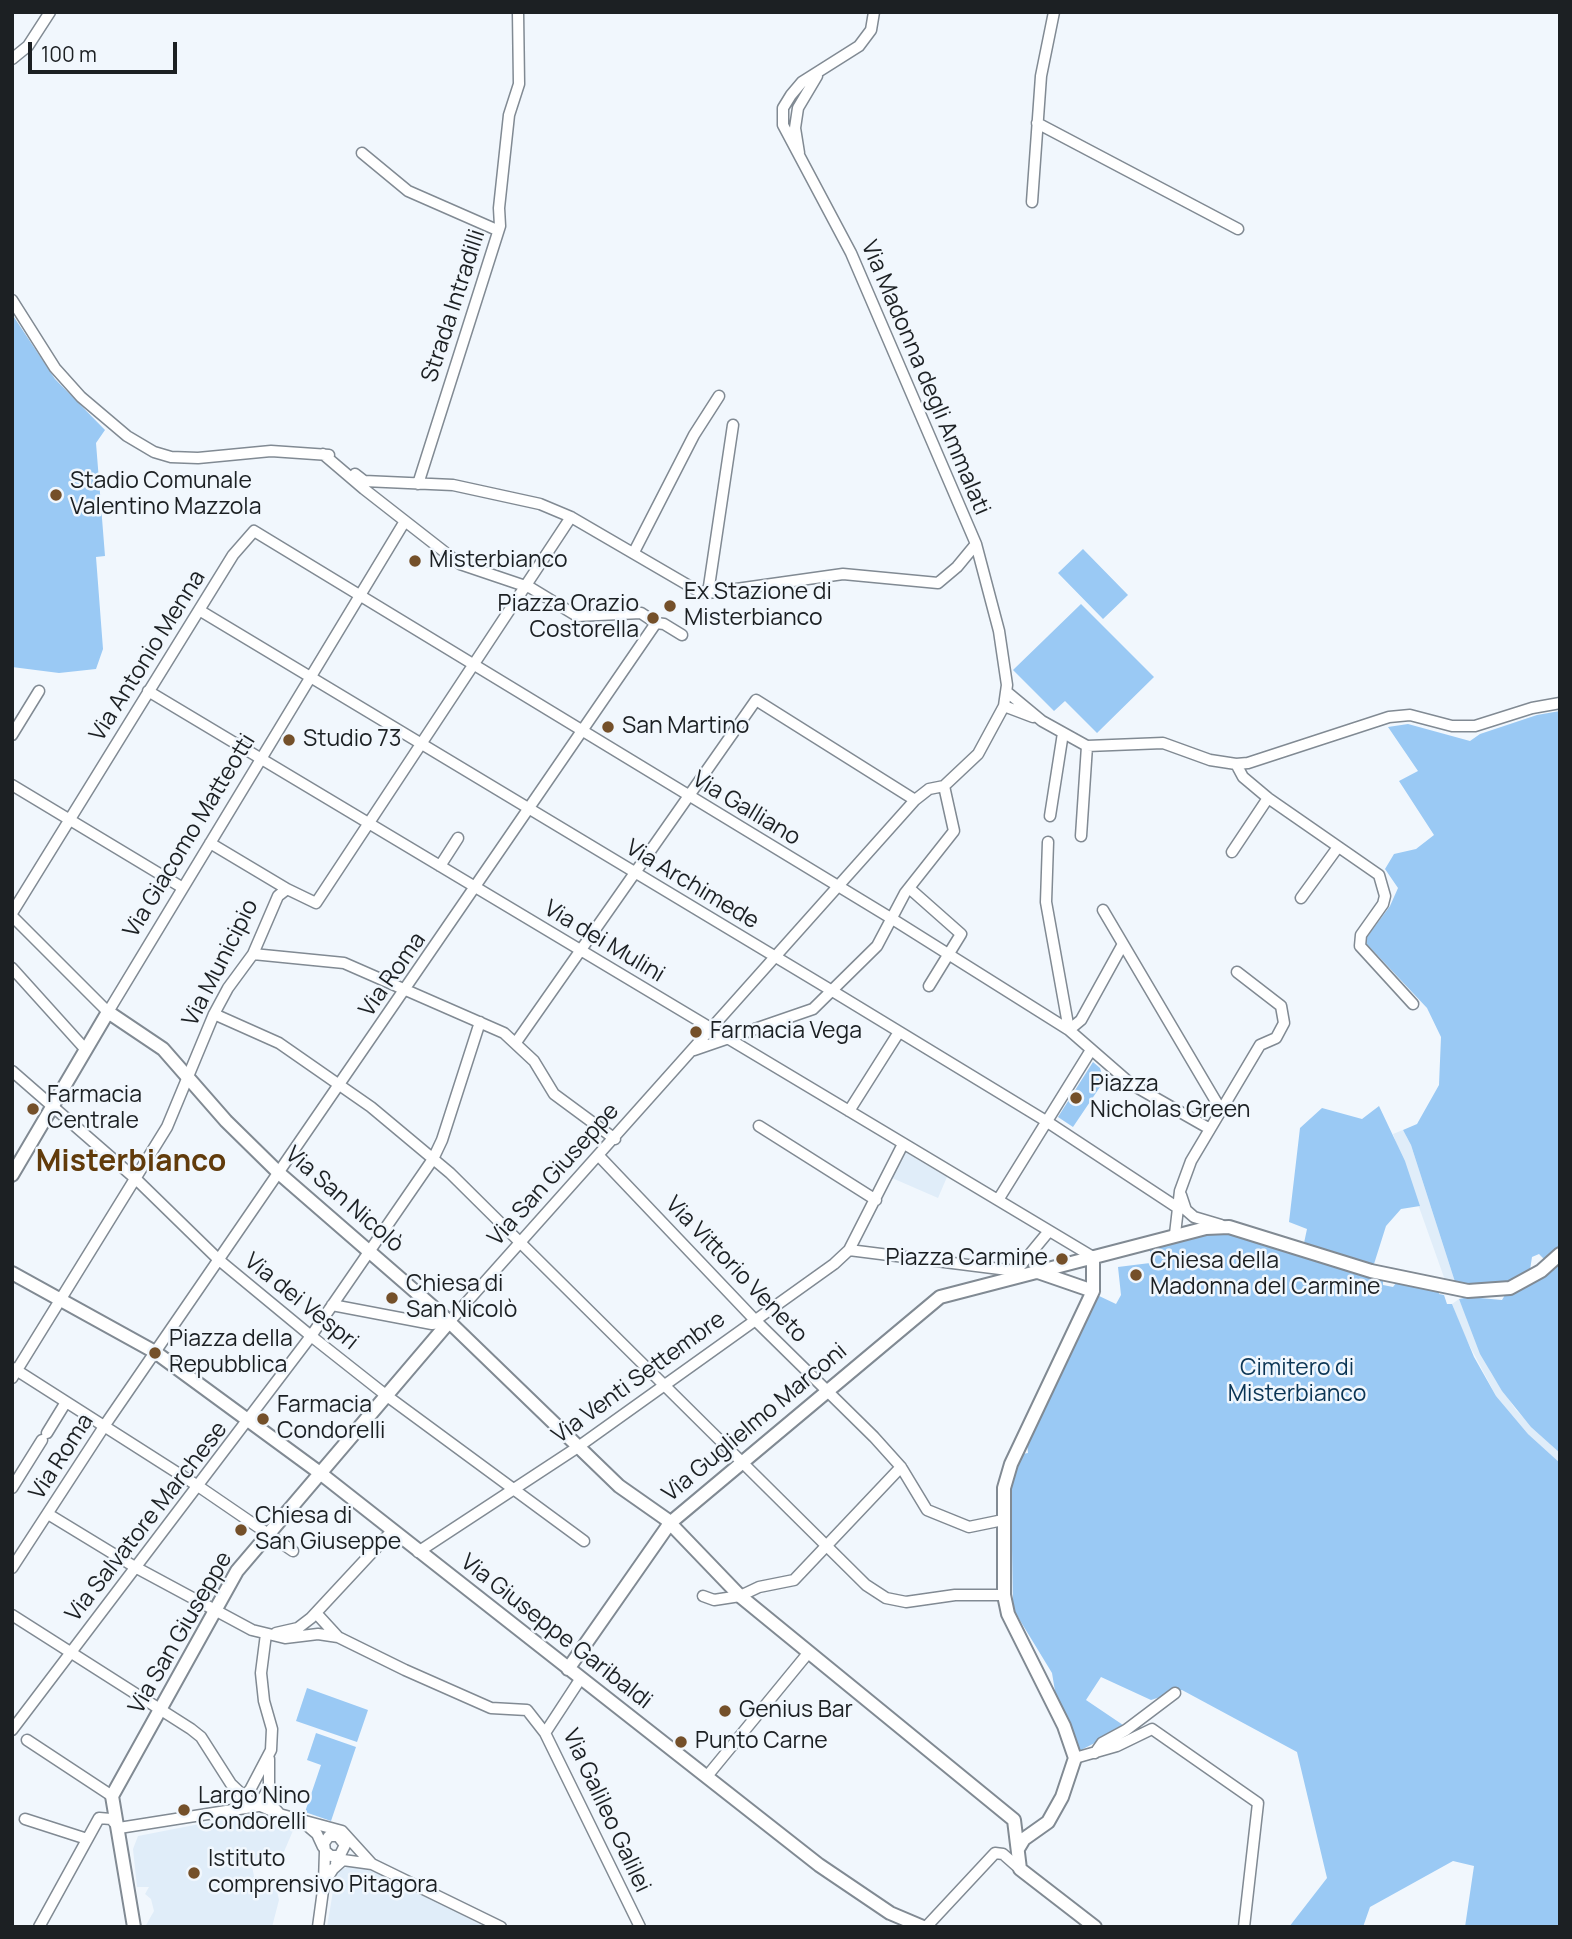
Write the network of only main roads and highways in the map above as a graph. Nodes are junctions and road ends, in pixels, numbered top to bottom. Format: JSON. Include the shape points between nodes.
{"nodes":[{"id":1,"x":108,"y":1012,"type":"joint"},
{"id":2,"x":12,"y":1175,"type":"edge"},
{"id":3,"x":1560,"y":1254,"type":"edge"},
{"id":4,"x":1097,"y":1256,"type":"junction"},
{"id":5,"x":1035,"y":1271,"type":"junction"},
{"id":6,"x":12,"y":1273,"type":"edge"},
{"id":7,"x":1092,"y":1293,"type":"junction"},
{"id":8,"x":449,"y":1322,"type":"junction"},
{"id":9,"x":320,"y":1473,"type":"junction"},
{"id":10,"x":670,"y":1523,"type":"junction"},
{"id":11,"x":568,"y":1669,"type":"junction"},
{"id":12,"x":1018,"y":1849,"type":"junction"},
{"id":13,"x":134,"y":1927,"type":"edge"},
{"id":14,"x":924,"y":1927,"type":"edge"},
{"id":15,"x":1095,"y":1927,"type":"edge"}],
"edges":[{"from":1,"to":2,"type":"main road","name":"Via Giacomo Matteotti"},
{"from":1,"to":8,"type":"main road","name":"Via San Nicolò","via":[[163,1049],[280,1174]]},
{"from":3,"to":4,"type":"main road","name":"Via Guglielmo Marconi","via":[[1510,1288],[1468,1292],[1371,1270],[1229,1227],[1175,1234]]},
{"from":4,"to":5,"type":"main road","name":"Via Guglielmo Marconi"},
{"from":4,"to":7,"type":"main road"},
{"from":5,"to":7,"type":"main road"},
{"from":5,"to":10,"type":"main road","name":"Via Guglielmo Marconi","via":[[940,1297]]},
{"from":6,"to":9,"type":"main road","name":"Via Giuseppe Garibaldi","via":[[155,1352]]},
{"from":7,"to":12,"type":"main road","via":[[1004,1488],[1008,1614],[1064,1726],[1075,1758],[1048,1822]]},
{"from":8,"to":9,"type":"main road","name":"Via San Giuseppe"},
{"from":8,"to":10,"type":"main road","name":"Via San Nicolò","via":[[620,1486]]},
{"from":9,"to":11,"type":"main road","name":"Via Giuseppe Garibaldi"},
{"from":9,"to":13,"type":"main road","name":"Via San Giuseppe","via":[[237,1571],[112,1796]]},
{"from":10,"to":11,"type":"main road","name":"Via Guglielmo Marconi"},
{"from":10,"to":12,"type":"main road","name":"Via San Nicolò","via":[[740,1596],[1014,1820]]},
{"from":11,"to":14,"type":"main road","name":"Via Giuseppe Garibaldi","via":[[841,1881],[890,1913]]},
{"from":12,"to":15,"type":"main road","name":"Via San Nicolò","via":[[1020,1869]]}]}
